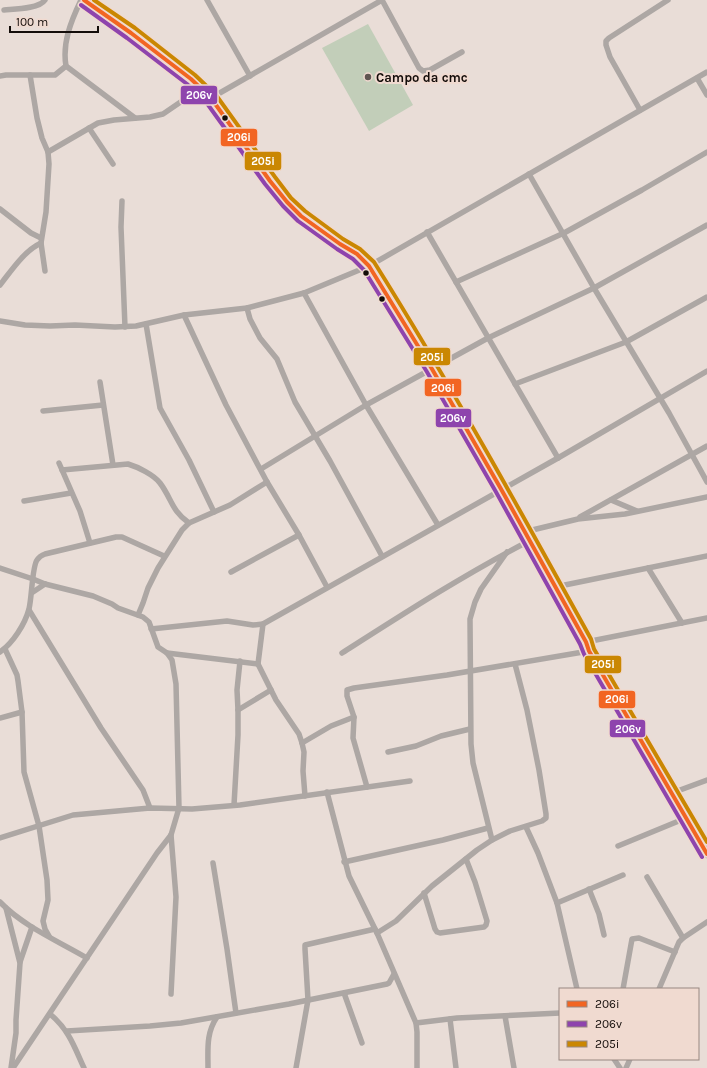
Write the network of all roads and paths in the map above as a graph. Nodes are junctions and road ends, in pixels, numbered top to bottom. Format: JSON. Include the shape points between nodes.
{"nodes":[{"id":1,"x":45,"y":0,"type":"edge"},
{"id":2,"x":81,"y":0,"type":"edge"},
{"id":3,"x":84,"y":0,"type":"edge"},
{"id":4,"x":207,"y":0,"type":"edge"},
{"id":5,"x":382,"y":0,"type":"edge"},
{"id":6,"x":668,"y":0,"type":"edge"},
{"id":7,"x":4,"y":10,"type":"dead end"},
{"id":8,"x":462,"y":52,"type":"dead end"},
{"id":9,"x":66,"y":66,"type":"junction"},
{"id":10,"x":707,"y":72,"type":"edge"},
{"id":11,"x":30,"y":75,"type":"junction"},
{"id":12,"x":0,"y":76,"type":"edge"},
{"id":13,"x":250,"y":76,"type":"junction"},
{"id":14,"x":697,"y":78,"type":"junction"},
{"id":15,"x":201,"y":88,"type":"junction"},
{"id":16,"x":707,"y":95,"type":"edge"},
{"id":17,"x":211,"y":98,"type":"junction"},
{"id":18,"x":640,"y":110,"type":"junction"},
{"id":19,"x":134,"y":118,"type":"junction"},
{"id":20,"x":89,"y":128,"type":"junction"},
{"id":21,"x":48,"y":152,"type":"junction"},
{"id":22,"x":707,"y":152,"type":"edge"},
{"id":23,"x":113,"y":164,"type":"dead end"},
{"id":24,"x":529,"y":174,"type":"junction"},
{"id":25,"x":122,"y":201,"type":"dead end"},
{"id":26,"x":0,"y":209,"type":"edge"},
{"id":27,"x":707,"y":225,"type":"edge"},
{"id":28,"x":427,"y":232,"type":"junction"},
{"id":29,"x":564,"y":233,"type":"junction"},
{"id":30,"x":41,"y":241,"type":"junction"},
{"id":31,"x":369,"y":266,"type":"junction"},
{"id":32,"x":45,"y":271,"type":"dead end"},
{"id":33,"x":456,"y":282,"type":"junction"},
{"id":34,"x":0,"y":285,"type":"edge"},
{"id":35,"x":594,"y":288,"type":"junction"},
{"id":36,"x":304,"y":293,"type":"junction"},
{"id":37,"x":707,"y":297,"type":"edge"},
{"id":38,"x":247,"y":308,"type":"junction"},
{"id":39,"x":184,"y":315,"type":"junction"},
{"id":40,"x":0,"y":321,"type":"edge"},
{"id":41,"x":146,"y":324,"type":"junction"},
{"id":42,"x":125,"y":326,"type":"junction"},
{"id":43,"x":488,"y":338,"type":"junction"},
{"id":44,"x":626,"y":342,"type":"junction"},
{"id":45,"x":432,"y":369,"type":"junction"},
{"id":46,"x":707,"y":371,"type":"edge"},
{"id":47,"x":100,"y":382,"type":"dead end"},
{"id":48,"x":515,"y":384,"type":"junction"},
{"id":49,"x":659,"y":398,"type":"junction"},
{"id":50,"x":103,"y":405,"type":"junction"},
{"id":51,"x":366,"y":405,"type":"junction"},
{"id":52,"x":43,"y":411,"type":"dead end"},
{"id":53,"x":315,"y":437,"type":"junction"},
{"id":54,"x":707,"y":446,"type":"edge"},
{"id":55,"x":692,"y":455,"type":"junction"},
{"id":56,"x":558,"y":458,"type":"junction"},
{"id":57,"x":59,"y":463,"type":"dead end"},
{"id":58,"x":113,"y":465,"type":"junction"},
{"id":59,"x":261,"y":469,"type":"junction"},
{"id":60,"x":62,"y":470,"type":"junction"},
{"id":61,"x":267,"y":482,"type":"junction"},
{"id":62,"x":707,"y":482,"type":"edge"},
{"id":63,"x":501,"y":489,"type":"junction"},
{"id":64,"x":72,"y":493,"type":"junction"},
{"id":65,"x":707,"y":498,"type":"edge"},
{"id":66,"x":611,"y":500,"type":"junction"},
{"id":67,"x":24,"y":501,"type":"dead end"},
{"id":68,"x":638,"y":511,"type":"junction"},
{"id":69,"x":214,"y":512,"type":"junction"},
{"id":70,"x":578,"y":519,"type":"junction"},
{"id":71,"x":189,"y":523,"type":"junction"},
{"id":72,"x":438,"y":525,"type":"junction"},
{"id":73,"x":524,"y":532,"type":"junction"},
{"id":74,"x":299,"y":535,"type":"junction"},
{"id":75,"x":529,"y":541,"type":"junction"},
{"id":76,"x":90,"y":543,"type":"junction"},
{"id":77,"x":507,"y":552,"type":"junction"},
{"id":78,"x":164,"y":556,"type":"junction"},
{"id":79,"x":382,"y":556,"type":"junction"},
{"id":80,"x":707,"y":556,"type":"edge"},
{"id":81,"x":0,"y":568,"type":"edge"},
{"id":82,"x":648,"y":568,"type":"junction"},
{"id":83,"x":231,"y":572,"type":"dead end"},
{"id":84,"x":33,"y":579,"type":"junction"},
{"id":85,"x":45,"y":584,"type":"junction"},
{"id":86,"x":555,"y":587,"type":"junction"},
{"id":87,"x":327,"y":588,"type":"junction"},
{"id":88,"x":33,"y":592,"type":"junction"},
{"id":89,"x":29,"y":610,"type":"junction"},
{"id":90,"x":138,"y":615,"type":"junction"},
{"id":91,"x":707,"y":618,"type":"edge"},
{"id":92,"x":682,"y":623,"type":"junction"},
{"id":93,"x":263,"y":624,"type":"junction"},
{"id":94,"x":151,"y":629,"type":"junction"},
{"id":95,"x":586,"y":642,"type":"junction"},
{"id":96,"x":3,"y":651,"type":"edge"},
{"id":97,"x":589,"y":651,"type":"junction"},
{"id":98,"x":167,"y":653,"type":"junction"},
{"id":99,"x":342,"y":653,"type":"dead end"},
{"id":100,"x":240,"y":661,"type":"junction"},
{"id":101,"x":258,"y":664,"type":"junction"},
{"id":102,"x":515,"y":664,"type":"junction"},
{"id":103,"x":470,"y":671,"type":"junction"},
{"id":104,"x":271,"y":690,"type":"junction"},
{"id":105,"x":238,"y":710,"type":"junction"},
{"id":106,"x":22,"y":712,"type":"junction"},
{"id":107,"x":354,"y":717,"type":"junction"},
{"id":108,"x":0,"y":718,"type":"edge"},
{"id":109,"x":470,"y":729,"type":"junction"},
{"id":110,"x":302,"y":742,"type":"junction"},
{"id":111,"x":388,"y":752,"type":"dead end"},
{"id":112,"x":707,"y":780,"type":"edge"},
{"id":113,"x":410,"y":781,"type":"dead end"},
{"id":114,"x":367,"y":787,"type":"junction"},
{"id":115,"x":327,"y":792,"type":"junction"},
{"id":116,"x":672,"y":793,"type":"junction"},
{"id":117,"x":305,"y":796,"type":"junction"},
{"id":118,"x":234,"y":805,"type":"junction"},
{"id":119,"x":150,"y":808,"type":"junction"},
{"id":120,"x":178,"y":808,"type":"junction"},
{"id":121,"x":686,"y":818,"type":"junction"},
{"id":122,"x":39,"y":826,"type":"junction"},
{"id":123,"x":526,"y":827,"type":"junction"},
{"id":124,"x":488,"y":828,"type":"junction"},
{"id":125,"x":171,"y":835,"type":"junction"},
{"id":126,"x":0,"y":838,"type":"edge"},
{"id":127,"x":492,"y":840,"type":"junction"},
{"id":128,"x":618,"y":846,"type":"dead end"},
{"id":129,"x":707,"y":854,"type":"edge"},
{"id":130,"x":466,"y":858,"type":"junction"},
{"id":131,"x":344,"y":862,"type":"junction"},
{"id":132,"x":212,"y":863,"type":"dead end"},
{"id":133,"x":623,"y":875,"type":"dead end"},
{"id":134,"x":647,"y":877,"type":"dead end"},
{"id":135,"x":589,"y":889,"type":"junction"},
{"id":136,"x":424,"y":893,"type":"junction"},
{"id":137,"x":0,"y":902,"type":"edge"},
{"id":138,"x":557,"y":904,"type":"junction"},
{"id":139,"x":6,"y":908,"type":"junction"},
{"id":140,"x":43,"y":921,"type":"junction"},
{"id":141,"x":707,"y":922,"type":"edge"},
{"id":142,"x":33,"y":927,"type":"junction"},
{"id":143,"x":376,"y":931,"type":"junction"},
{"id":144,"x":604,"y":935,"type":"dead end"},
{"id":145,"x":49,"y":936,"type":"junction"},
{"id":146,"x":683,"y":938,"type":"junction"},
{"id":147,"x":675,"y":952,"type":"junction"},
{"id":148,"x":87,"y":958,"type":"junction"},
{"id":149,"x":20,"y":963,"type":"junction"},
{"id":150,"x":394,"y":974,"type":"junction"},
{"id":151,"x":577,"y":988,"type":"edge"},
{"id":152,"x":623,"y":988,"type":"edge"},
{"id":153,"x":659,"y":988,"type":"edge"},
{"id":154,"x":344,"y":993,"type":"junction"},
{"id":155,"x":171,"y":994,"type":"dead end"},
{"id":156,"x":308,"y":1000,"type":"junction"},
{"id":157,"x":236,"y":1013,"type":"junction"},
{"id":158,"x":559,"y":1013,"type":"edge"},
{"id":159,"x":50,"y":1014,"type":"junction"},
{"id":160,"x":505,"y":1016,"type":"junction"},
{"id":161,"x":217,"y":1017,"type":"junction"},
{"id":162,"x":450,"y":1019,"type":"junction"},
{"id":163,"x":416,"y":1023,"type":"junction"},
{"id":164,"x":67,"y":1031,"type":"junction"},
{"id":165,"x":362,"y":1043,"type":"dead end"},
{"id":166,"x":12,"y":1068,"type":"edge"},
{"id":167,"x":84,"y":1068,"type":"edge"},
{"id":168,"x":208,"y":1068,"type":"edge"},
{"id":169,"x":296,"y":1068,"type":"edge"},
{"id":170,"x":417,"y":1068,"type":"edge"},
{"id":171,"x":456,"y":1068,"type":"edge"},
{"id":172,"x":514,"y":1068,"type":"edge"}],
"edges":[{"from":1,"to":7,"type":"street","via":[[40,5]]},
{"from":2,"to":9,"type":"street","via":[[67,38]]},
{"from":3,"to":15,"type":"street","via":[[132,33]]},
{"from":4,"to":13,"type":"street"},
{"from":5,"to":8,"type":"street","via":[[423,71],[430,70]]},
{"from":5,"to":13,"type":"street"},
{"from":6,"to":18,"type":"street","via":[[606,41],[610,57]]},
{"from":9,"to":11,"type":"street","via":[[55,74]]},
{"from":9,"to":19,"type":"street"},
{"from":10,"to":14,"type":"street"},
{"from":11,"to":12,"type":"street"},
{"from":11,"to":21,"type":"street","via":[[37,118]]},
{"from":13,"to":17,"type":"street"},
{"from":14,"to":16,"type":"street"},
{"from":14,"to":18,"type":"street"},
{"from":15,"to":17,"type":"street"},
{"from":15,"to":19,"type":"street","via":[[163,114]]},
{"from":17,"to":31,"type":"street","via":[[287,202],[302,216],[357,254]]},
{"from":18,"to":24,"type":"street"},
{"from":19,"to":20,"type":"street","via":[[107,121]]},
{"from":20,"to":21,"type":"street"},
{"from":20,"to":23,"type":"street"},
{"from":21,"to":30,"type":"street","via":[[49,180]]},
{"from":22,"to":29,"type":"street"},
{"from":24,"to":28,"type":"street"},
{"from":24,"to":29,"type":"street"},
{"from":25,"to":42,"type":"street"},
{"from":26,"to":30,"type":"street"},
{"from":27,"to":35,"type":"street"},
{"from":28,"to":31,"type":"street"},
{"from":28,"to":33,"type":"street"},
{"from":29,"to":33,"type":"street"},
{"from":29,"to":35,"type":"street"},
{"from":30,"to":32,"type":"street"},
{"from":30,"to":34,"type":"street","via":[[12,269]]},
{"from":31,"to":36,"type":"street"},
{"from":31,"to":45,"type":"street"},
{"from":33,"to":43,"type":"street"},
{"from":35,"to":43,"type":"street"},
{"from":35,"to":44,"type":"street"},
{"from":36,"to":38,"type":"street"},
{"from":36,"to":51,"type":"street"},
{"from":37,"to":44,"type":"street"},
{"from":38,"to":39,"type":"street"},
{"from":38,"to":53,"type":"street","via":[[260,338],[277,359],[295,402]]},
{"from":39,"to":41,"type":"street"},
{"from":39,"to":59,"type":"street","via":[[226,405]]},
{"from":40,"to":42,"type":"street","via":[[26,325]]},
{"from":41,"to":42,"type":"street"},
{"from":41,"to":69,"type":"street","via":[[160,408]]},
{"from":43,"to":45,"type":"street"},
{"from":43,"to":48,"type":"street"},
{"from":44,"to":48,"type":"street"},
{"from":44,"to":49,"type":"street"},
{"from":45,"to":51,"type":"street"},
{"from":45,"to":63,"type":"street"},
{"from":46,"to":49,"type":"street"},
{"from":47,"to":50,"type":"street"},
{"from":48,"to":56,"type":"street"},
{"from":49,"to":55,"type":"street"},
{"from":49,"to":56,"type":"street"},
{"from":50,"to":52,"type":"street"},
{"from":50,"to":58,"type":"street"},
{"from":51,"to":53,"type":"street"},
{"from":51,"to":72,"type":"street"},
{"from":53,"to":59,"type":"street"},
{"from":53,"to":79,"type":"street"},
{"from":54,"to":55,"type":"street"},
{"from":55,"to":62,"type":"street"},
{"from":55,"to":66,"type":"street"},
{"from":56,"to":63,"type":"street"},
{"from":57,"to":60,"type":"street"},
{"from":58,"to":60,"type":"street"},
{"from":58,"to":71,"type":"street","via":[[135,466],[160,482],[176,511]]},
{"from":59,"to":61,"type":"street"},
{"from":60,"to":64,"type":"street"},
{"from":61,"to":69,"type":"street"},
{"from":61,"to":74,"type":"street"},
{"from":63,"to":72,"type":"street"},
{"from":63,"to":73,"type":"street"},
{"from":64,"to":67,"type":"street"},
{"from":64,"to":76,"type":"street"},
{"from":65,"to":68,"type":"street"},
{"from":66,"to":68,"type":"street"},
{"from":66,"to":70,"type":"street"},
{"from":68,"to":70,"type":"street"},
{"from":69,"to":71,"type":"street"},
{"from":70,"to":73,"type":"street"},
{"from":71,"to":78,"type":"street"},
{"from":72,"to":79,"type":"street"},
{"from":73,"to":75,"type":"street"},
{"from":74,"to":83,"type":"street"},
{"from":74,"to":87,"type":"street"},
{"from":75,"to":77,"type":"street"},
{"from":75,"to":86,"type":"street"},
{"from":76,"to":78,"type":"street","via":[[122,537]]},
{"from":76,"to":84,"type":"street","via":[[45,554],[36,561]]},
{"from":77,"to":99,"type":"street"},
{"from":77,"to":103,"type":"street","via":[[481,589],[472,611]]},
{"from":78,"to":90,"type":"street"},
{"from":79,"to":87,"type":"street"},
{"from":80,"to":82,"type":"street"},
{"from":81,"to":84,"type":"street"},
{"from":82,"to":86,"type":"street"},
{"from":82,"to":92,"type":"street"},
{"from":84,"to":85,"type":"street"},
{"from":84,"to":88,"type":"street"},
{"from":85,"to":88,"type":"street"},
{"from":85,"to":90,"type":"street","via":[[93,596]]},
{"from":86,"to":95,"type":"street"},
{"from":87,"to":93,"type":"street"},
{"from":88,"to":89,"type":"street"},
{"from":89,"to":96,"type":"street","via":[[23,624]]},
{"from":89,"to":119,"type":"street","via":[[101,728],[143,790]]},
{"from":90,"to":94,"type":"street","via":[[149,622]]},
{"from":91,"to":92,"type":"street"},
{"from":92,"to":95,"type":"street"},
{"from":93,"to":94,"type":"street","via":[[227,621]]},
{"from":93,"to":101,"type":"street"},
{"from":94,"to":98,"type":"street","via":[[158,647]]},
{"from":95,"to":97,"type":"street"},
{"from":96,"to":106,"type":"street","via":[[17,675]]},
{"from":97,"to":102,"type":"street"},
{"from":97,"to":116,"type":"street"},
{"from":98,"to":100,"type":"street"},
{"from":98,"to":120,"type":"street","via":[[172,660],[176,684]]},
{"from":100,"to":101,"type":"street"},
{"from":100,"to":105,"type":"street"},
{"from":101,"to":104,"type":"street"},
{"from":102,"to":103,"type":"street"},
{"from":102,"to":123,"type":"street","via":[[527,710],[546,814],[542,821]]},
{"from":103,"to":107,"type":"street","via":[[347,690]]},
{"from":103,"to":109,"type":"street"},
{"from":104,"to":105,"type":"street"},
{"from":104,"to":110,"type":"street"},
{"from":105,"to":118,"type":"street"},
{"from":106,"to":108,"type":"street"},
{"from":106,"to":122,"type":"street","via":[[24,772]]},
{"from":107,"to":110,"type":"street"},
{"from":107,"to":114,"type":"street","via":[[353,738]]},
{"from":109,"to":111,"type":"street"},
{"from":109,"to":124,"type":"street","via":[[473,763]]},
{"from":110,"to":117,"type":"street"},
{"from":112,"to":116,"type":"street"},
{"from":113,"to":114,"type":"street"},
{"from":114,"to":115,"type":"street"},
{"from":115,"to":117,"type":"street"},
{"from":115,"to":131,"type":"street"},
{"from":116,"to":121,"type":"street"},
{"from":117,"to":118,"type":"street"},
{"from":118,"to":120,"type":"street"},
{"from":119,"to":120,"type":"street"},
{"from":119,"to":122,"type":"street","via":[[73,815]]},
{"from":120,"to":125,"type":"street"},
{"from":121,"to":128,"type":"street"},
{"from":121,"to":129,"type":"street"},
{"from":122,"to":126,"type":"street"},
{"from":122,"to":140,"type":"street","via":[[48,887]]},
{"from":123,"to":127,"type":"street"},
{"from":123,"to":138,"type":"street"},
{"from":124,"to":127,"type":"street"},
{"from":124,"to":131,"type":"street"},
{"from":125,"to":148,"type":"street"},
{"from":125,"to":155,"type":"street","via":[[176,897]]},
{"from":127,"to":130,"type":"street"},
{"from":130,"to":136,"type":"street"},
{"from":130,"to":136,"type":"street","via":[[487,921],[484,927],[437,932]]},
{"from":131,"to":143,"type":"street"},
{"from":132,"to":157,"type":"street"},
{"from":133,"to":135,"type":"street"},
{"from":134,"to":146,"type":"street"},
{"from":135,"to":138,"type":"street"},
{"from":135,"to":144,"type":"street"},
{"from":136,"to":143,"type":"street","via":[[396,921]]},
{"from":137,"to":139,"type":"street"},
{"from":138,"to":151,"type":"street"},
{"from":139,"to":142,"type":"street"},
{"from":139,"to":149,"type":"street"},
{"from":140,"to":142,"type":"street"},
{"from":140,"to":145,"type":"street"},
{"from":141,"to":146,"type":"street"},
{"from":142,"to":145,"type":"street"},
{"from":142,"to":149,"type":"street"},
{"from":143,"to":150,"type":"street"},
{"from":143,"to":156,"type":"street","via":[[306,944],[304,949]]},
{"from":145,"to":148,"type":"street"},
{"from":146,"to":147,"type":"street"},
{"from":147,"to":152,"type":"street","via":[[639,938],[632,939]]},
{"from":147,"to":153,"type":"street"},
{"from":148,"to":159,"type":"street"},
{"from":149,"to":166,"type":"street"},
{"from":150,"to":154,"type":"street","via":[[387,984]]},
{"from":150,"to":163,"type":"street"},
{"from":154,"to":156,"type":"street"},
{"from":154,"to":165,"type":"street"},
{"from":156,"to":157,"type":"street"},
{"from":156,"to":169,"type":"street"},
{"from":157,"to":161,"type":"street"},
{"from":158,"to":160,"type":"street"},
{"from":159,"to":164,"type":"street"},
{"from":159,"to":166,"type":"street"},
{"from":160,"to":162,"type":"street"},
{"from":160,"to":172,"type":"street"},
{"from":161,"to":164,"type":"street","via":[[150,1026]]},
{"from":161,"to":168,"type":"street","via":[[211,1026],[209,1036]]},
{"from":162,"to":163,"type":"street"},
{"from":162,"to":171,"type":"street"},
{"from":163,"to":170,"type":"street"},
{"from":164,"to":167,"type":"street"}]}
